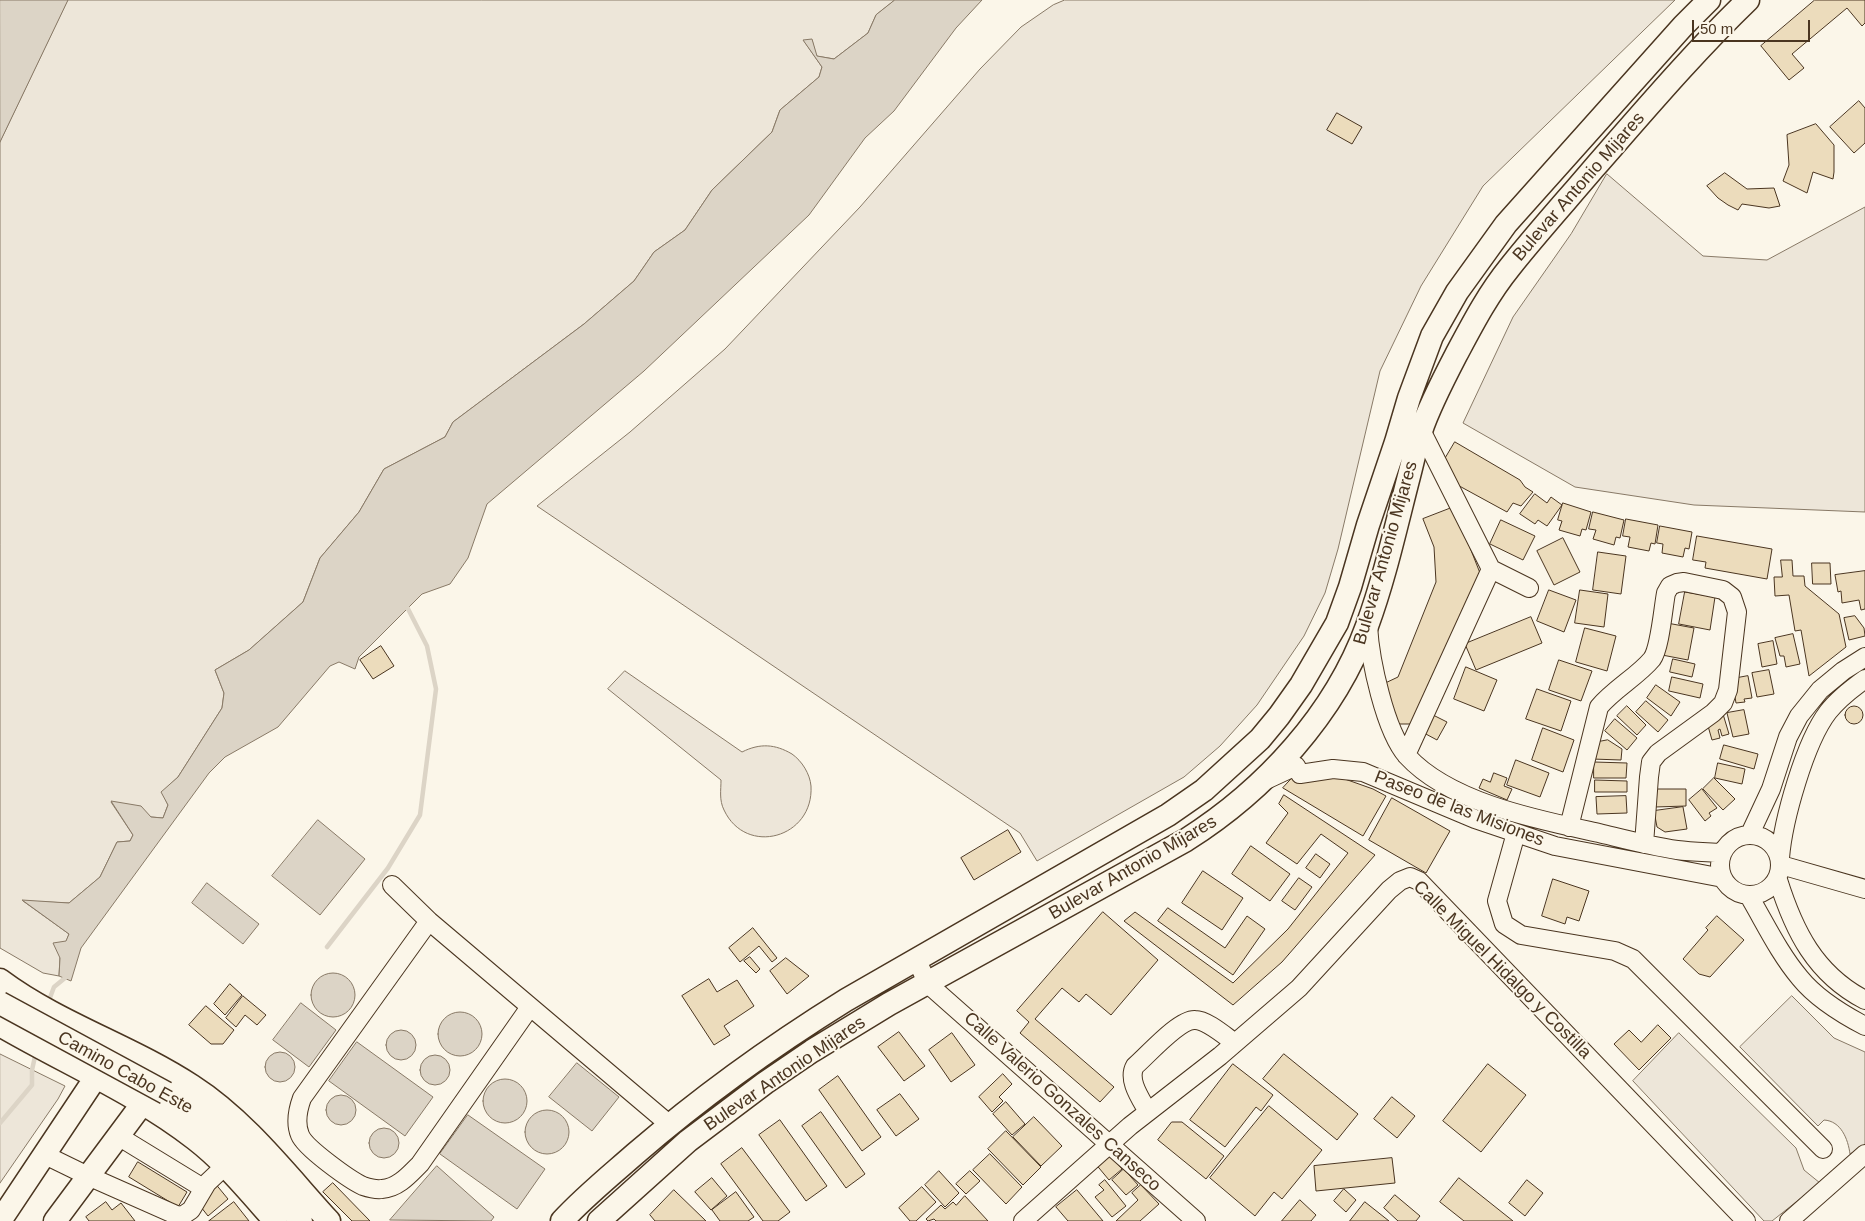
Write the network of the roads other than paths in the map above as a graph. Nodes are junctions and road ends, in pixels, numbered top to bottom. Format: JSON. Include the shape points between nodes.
{"nodes":[{"id":1,"x":1709,"y":0,"type":"edge"},
{"id":2,"x":1748,"y":0,"type":"edge"},
{"id":3,"x":1613,"y":104,"type":"junction"},
{"id":4,"x":1631,"y":125,"type":"junction"},
{"id":5,"x":1421,"y":430,"type":"junction"},
{"id":6,"x":1368,"y":525,"type":"junction"},
{"id":7,"x":1394,"y":531,"type":"junction"},
{"id":8,"x":1491,"y":569,"type":"junction"},
{"id":9,"x":1529,"y":588,"type":"dead end"},
{"id":10,"x":1368,"y":624,"type":"junction"},
{"id":11,"x":1865,"y":657,"type":"edge"},
{"id":12,"x":1865,"y":679,"type":"edge"},
{"id":13,"x":1406,"y":755,"type":"junction"},
{"id":14,"x":1261,"y":783,"type":"junction"},
{"id":15,"x":1569,"y":827,"type":"junction"},
{"id":16,"x":1516,"y":833,"type":"junction"},
{"id":17,"x":1750,"y":834,"type":"junction"},
{"id":18,"x":1644,"y":844,"type":"junction"},
{"id":19,"x":1722,"y":853,"type":"junction"},
{"id":20,"x":1780,"y":867,"type":"junction"},
{"id":21,"x":1723,"y":878,"type":"junction"},
{"id":22,"x":392,"y":885,"type":"dead end"},
{"id":23,"x":1865,"y":889,"type":"edge"},
{"id":24,"x":1749,"y":896,"type":"junction"},
{"id":25,"x":429,"y":921,"type":"junction"},
{"id":26,"x":917,"y":961,"type":"junction"},
{"id":27,"x":0,"y":980,"type":"edge"},
{"id":28,"x":928,"y":984,"type":"junction"},
{"id":29,"x":1865,"y":1000,"type":"edge"},
{"id":30,"x":0,"y":1003,"type":"edge"},
{"id":31,"x":530,"y":1007,"type":"junction"},
{"id":32,"x":0,"y":1025,"type":"edge"},
{"id":33,"x":1865,"y":1026,"type":"edge"},
{"id":34,"x":1235,"y":1043,"type":"junction"},
{"id":35,"x":116,"y":1045,"type":"junction"},
{"id":36,"x":97,"y":1078,"type":"junction"},
{"id":37,"x":166,"y":1082,"type":"junction"},
{"id":38,"x":143,"y":1104,"type":"junction"},
{"id":39,"x":1148,"y":1112,"type":"junction"},
{"id":40,"x":670,"y":1125,"type":"junction"},
{"id":41,"x":118,"y":1136,"type":"junction"},
{"id":42,"x":1109,"y":1144,"type":"junction"},
{"id":43,"x":1823,"y":1149,"type":"dead end"},
{"id":44,"x":1865,"y":1154,"type":"edge"},
{"id":45,"x":45,"y":1155,"type":"junction"},
{"id":46,"x":225,"y":1166,"type":"junction"},
{"id":47,"x":88,"y":1176,"type":"junction"},
{"id":48,"x":204,"y":1188,"type":"junction"},
{"id":49,"x":564,"y":1220,"type":"edge"},
{"id":50,"x":0,"y":1221,"type":"edge"},
{"id":51,"x":55,"y":1221,"type":"edge"},
{"id":52,"x":275,"y":1221,"type":"edge"},
{"id":53,"x":301,"y":1221,"type":"edge"},
{"id":54,"x":329,"y":1221,"type":"edge"},
{"id":55,"x":599,"y":1221,"type":"edge"},
{"id":56,"x":1022,"y":1221,"type":"edge"},
{"id":57,"x":1196,"y":1221,"type":"edge"},
{"id":58,"x":1746,"y":1221,"type":"edge"},
{"id":59,"x":1789,"y":1221,"type":"edge"}],
"edges":[{"from":1,"to":3,"type":"main road","name":"Bulevar Antonio Mijares"},
{"from":2,"to":4,"type":"main road","name":"Bulevar Antonio Mijares"},
{"from":3,"to":4,"type":"main road"},
{"from":3,"to":6,"type":"main road","name":"Bulevar Antonio Mijares","via":[[1506,224],[1457,292],[1432,336]]},
{"from":4,"to":5,"type":"main road","name":"Bulevar Antonio Mijares","via":[[1509,268],[1488,298],[1455,357]]},
{"from":5,"to":7,"type":"main road","name":"Bulevar Antonio Mijares"},
{"from":5,"to":8,"type":"street"},
{"from":6,"to":7,"type":"street"},
{"from":6,"to":26,"type":"main road","name":"Bulevar Antonio Mijares","via":[[1337,623],[1280,716],[1254,744],[1176,810]]},
{"from":7,"to":10,"type":"main road","name":"Bulevar Antonio Mijares"},
{"from":8,"to":9,"type":"street"},
{"from":8,"to":13,"type":"street"},
{"from":10,"to":13,"type":"street","name":"Paseo de las Misiones","via":[[1374,672],[1386,713]]},
{"from":10,"to":14,"type":"main road","name":"Bulevar Antonio Mijares","via":[[1356,654],[1324,706]]},
{"from":11,"to":17,"type":"street","via":[[1820,690],[1800,716],[1788,737],[1771,789]]},
{"from":12,"to":20,"type":"street","via":[[1827,713],[1816,732],[1791,804]]},
{"from":13,"to":15,"type":"street","name":"Paseo de las Misiones","via":[[1429,776],[1458,791],[1519,815]]},
{"from":14,"to":16,"type":"street","name":"Paseo de las Misiones","via":[[1296,766],[1300,774],[1333,769],[1363,772]]},
{"from":14,"to":28,"type":"main road","name":"Bulevar Antonio Mijares","via":[[1186,840]]},
{"from":15,"to":18,"type":"street","name":"Paseo de las Misiones"},
{"from":15,"to":18,"type":"street","via":[[1599,707],[1652,658],[1670,586],[1684,582],[1723,590],[1732,597],[1737,612],[1728,690],[1723,703],[1658,753],[1651,762]]},
{"from":16,"to":21,"type":"street","name":"Paseo de las Misiones","via":[[1555,846]]},
{"from":16,"to":43,"type":"street","via":[[1497,901],[1504,924],[1521,935],[1615,951],[1633,959]]},
{"from":17,"to":19,"type":"street","via":[[1729,843]]},
{"from":17,"to":20,"type":"street","via":[[1763,837],[1774,846]]},
{"from":18,"to":19,"type":"street","name":"Paseo de las Misiones"},
{"from":19,"to":21,"type":"street","via":[[1720,866]]},
{"from":20,"to":23,"type":"street"},
{"from":20,"to":24,"type":"street","via":[[1770,889]]},
{"from":20,"to":29,"type":"street","via":[[1787,909],[1812,955],[1831,976]]},
{"from":21,"to":24,"type":"street","via":[[1733,891]]},
{"from":22,"to":25,"type":"street"},
{"from":24,"to":33,"type":"street","via":[[1800,979],[1841,1014]]},
{"from":25,"to":31,"type":"street"},
{"from":25,"to":31,"type":"street","via":[[302,1098],[297,1124],[309,1148],[365,1187],[382,1189],[401,1182],[420,1164]]},
{"from":26,"to":28,"type":"street"},
{"from":26,"to":40,"type":"main road","name":"Bulevar Antonio Mijares","via":[[797,1031]]},
{"from":27,"to":35,"type":"main road","via":[[35,1003]]},
{"from":28,"to":42,"type":"street","name":"Calle Valerio Gonzales Canseco"},
{"from":28,"to":55,"type":"main road","name":"Bulevar Antonio Mijares","via":[[889,1004],[765,1083],[688,1141]]},
{"from":30,"to":37,"type":"main road","name":"Camino Cabo Este","bridge":true},
{"from":31,"to":40,"type":"street"},
{"from":32,"to":36,"type":"main road"},
{"from":34,"to":39,"type":"street","name":"Calle Miguel Hidalgo y Costilla"},
{"from":34,"to":39,"type":"street","via":[[1204,1022],[1196,1020],[1181,1024],[1132,1072],[1133,1082]]},
{"from":34,"to":58,"type":"street","name":"Calle Miguel Hidalgo y Costilla","via":[[1299,988],[1388,890],[1410,877],[1419,881]]},
{"from":35,"to":36,"type":"main road"},
{"from":35,"to":37,"type":"main road"},
{"from":36,"to":38,"type":"main road"},
{"from":36,"to":45,"type":"main road"},
{"from":37,"to":38,"type":"main road"},
{"from":37,"to":53,"type":"main road","name":"Camino Cabo Este","via":[[220,1133]]},
{"from":37,"to":54,"type":"main road","via":[[191,1085],[220,1106]]},
{"from":38,"to":41,"type":"main road"},
{"from":38,"to":46,"type":"main road","via":[[195,1139]]},
{"from":39,"to":42,"type":"street","name":"Calle Miguel Hidalgo y Costilla"},
{"from":40,"to":49,"type":"main road","name":"Bulevar Antonio Mijares"},
{"from":41,"to":47,"type":"main road"},
{"from":41,"to":48,"type":"street"},
{"from":42,"to":56,"type":"street","name":"Calle Miguel Hidalgo y Costilla"},
{"from":42,"to":57,"type":"street","name":"Calle Valerio Gonzales Canseco"},
{"from":44,"to":59,"type":"street"},
{"from":45,"to":47,"type":"street"},
{"from":45,"to":50,"type":"main road"},
{"from":46,"to":48,"type":"street"},
{"from":46,"to":52,"type":"main road"},
{"from":47,"to":48,"type":"street","via":[[182,1216],[191,1210]]},
{"from":47,"to":51,"type":"main road"}]}
